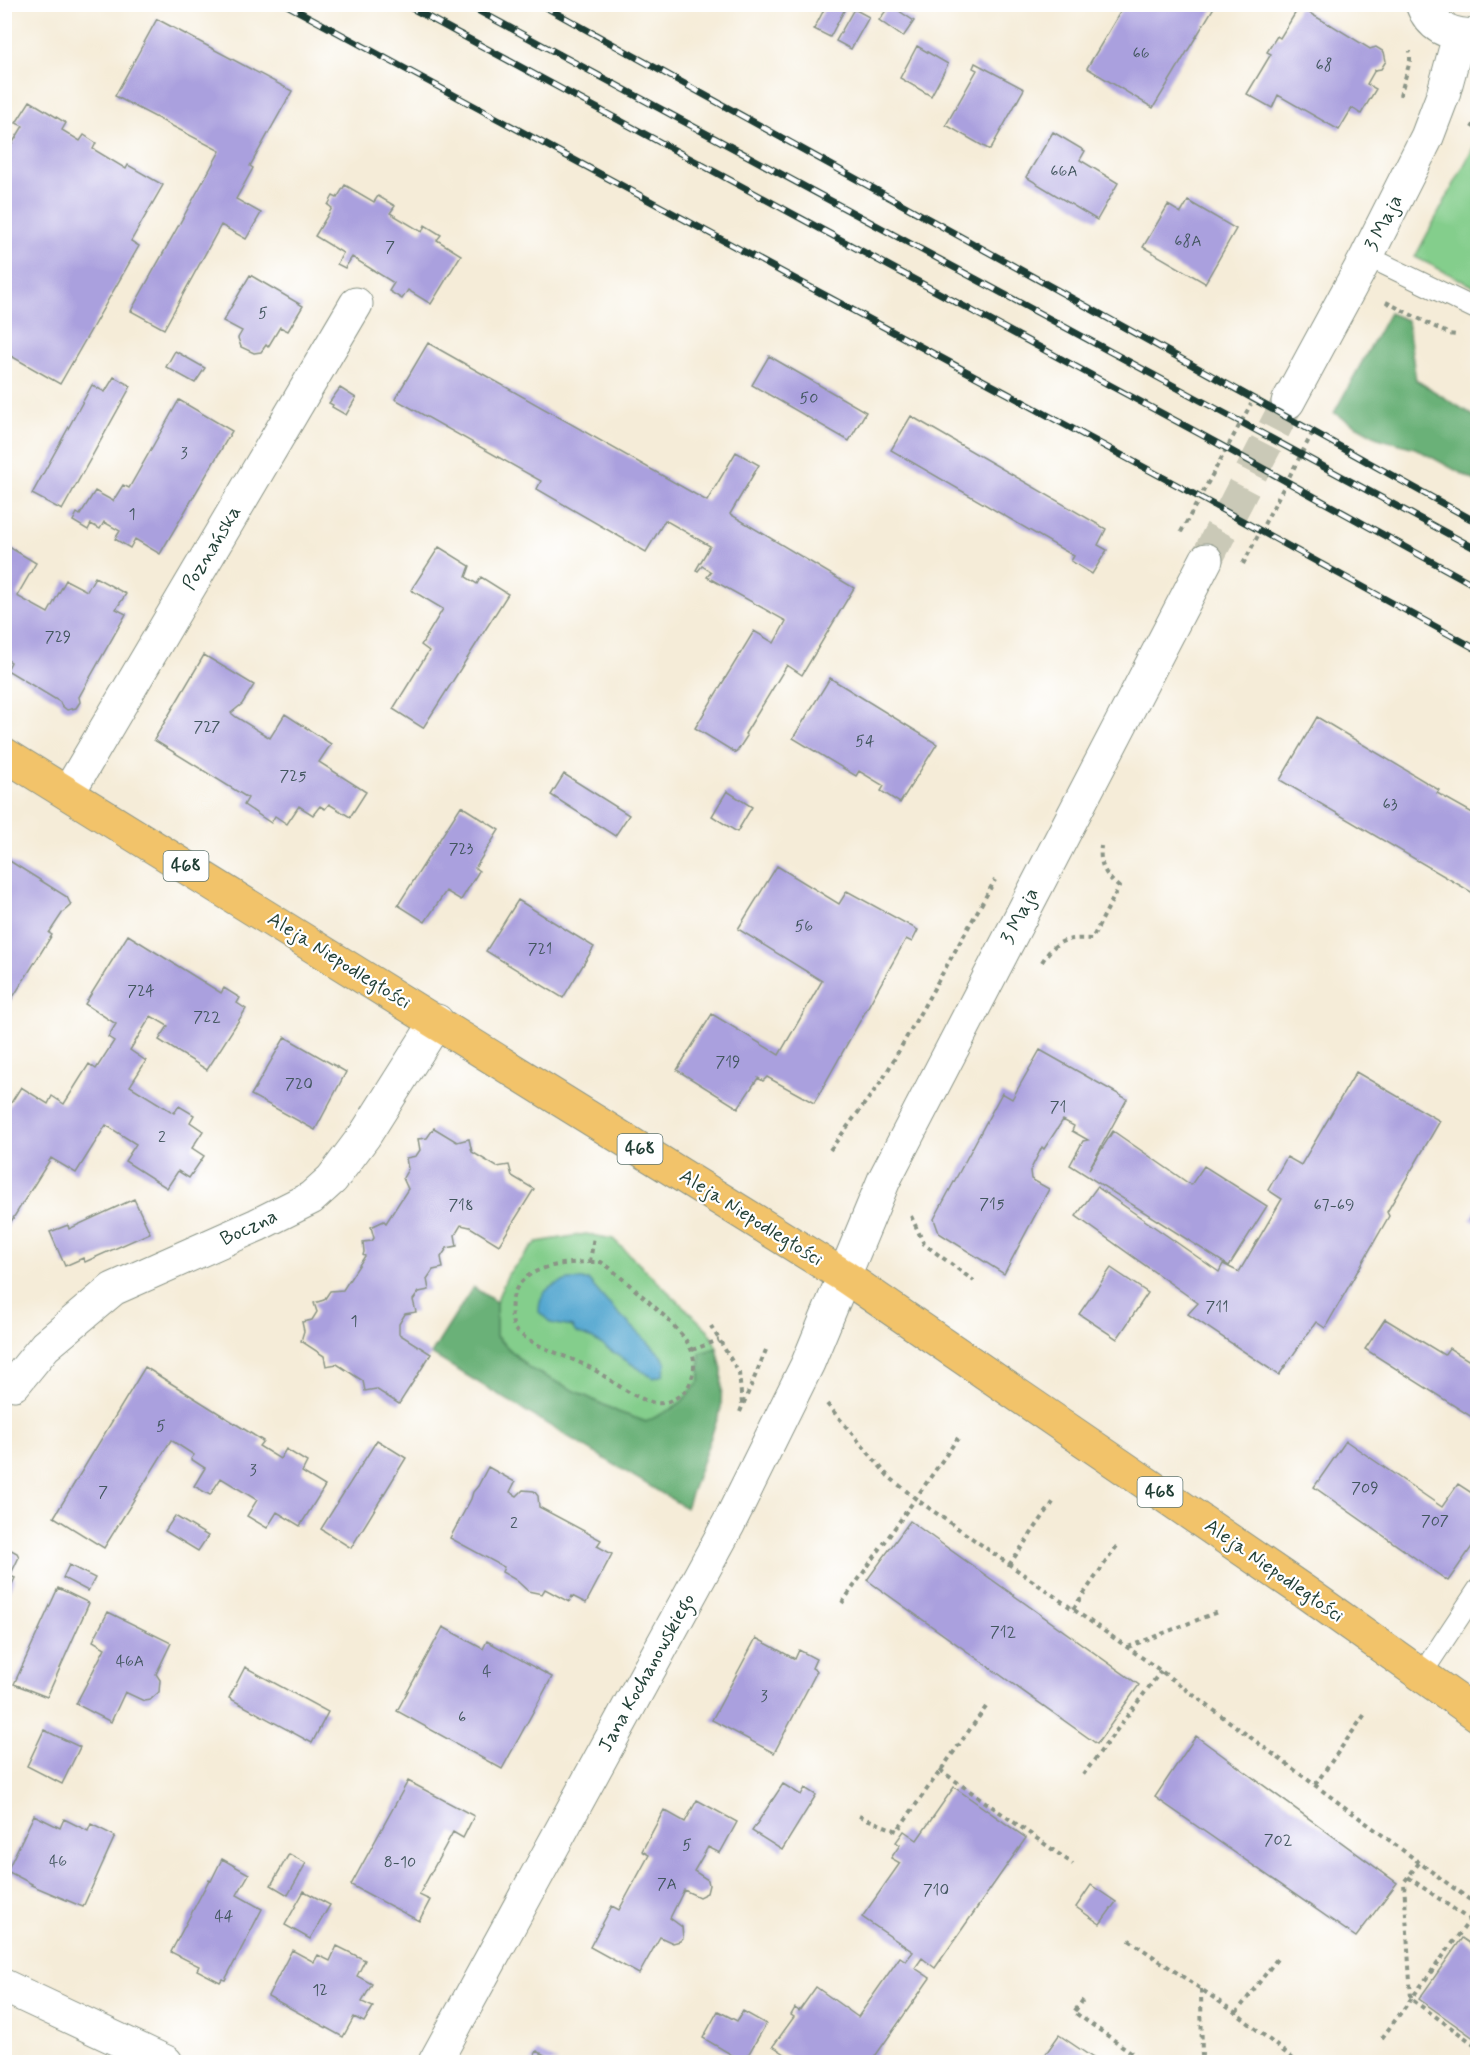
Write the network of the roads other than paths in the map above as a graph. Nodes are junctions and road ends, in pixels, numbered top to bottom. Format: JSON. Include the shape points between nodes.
{"nodes":[{"id":1,"x":1422,"y":4,"type":"edge"},
{"id":2,"x":1468,"y":36,"type":"edge"},
{"id":3,"x":1367,"y":256,"type":"junction"},
{"id":4,"x":356,"y":304,"type":"dead end"},
{"id":5,"x":1478,"y":310,"type":"edge"},
{"id":6,"x":1288,"y":402,"type":"tunnel mouth"},
{"id":7,"x":1206,"y":560,"type":"tunnel mouth"},
{"id":8,"x":4,"y":754,"type":"edge"},
{"id":9,"x":68,"y":793,"type":"junction"},
{"id":10,"x":437,"y":1021,"type":"junction"},
{"id":11,"x":844,"y":1276,"type":"junction"},
{"id":12,"x":14,"y":1384,"type":"dead end"},
{"id":13,"x":1478,"y":1589,"type":"edge"},
{"id":14,"x":1421,"y":1675,"type":"junction"},
{"id":15,"x":1478,"y":1715,"type":"edge"},
{"id":16,"x":4,"y":1986,"type":"edge"},
{"id":17,"x":166,"y":2062,"type":"edge"},
{"id":18,"x":435,"y":2062,"type":"edge"}],
"edges":[{"from":1,"to":2,"type":"street","via":[[1440,28]]},
{"from":2,"to":3,"type":"street","name":"3 Maja","via":[[1427,137]]},
{"from":3,"to":5,"type":"lane"},
{"from":3,"to":6,"type":"street","name":"3 Maja"},
{"from":4,"to":9,"type":"street","name":"Poznańska"},
{"from":7,"to":11,"type":"street","name":"3 Maja","via":[[884,1180]]},
{"from":8,"to":9,"type":"main road","name":"Aleja Niepodległości","number":"468"},
{"from":9,"to":10,"type":"main road","name":"Aleja Niepodległości","number":"468"},
{"from":10,"to":11,"type":"main road","name":"Aleja Niepodległości","number":"468"},
{"from":10,"to":12,"type":"street","name":"Boczna","via":[[365,1136],[333,1179],[311,1198],[112,1289],[45,1346]]},
{"from":11,"to":14,"type":"main road","name":"Aleja Niepodległości","number":"468"},
{"from":11,"to":18,"type":"street","name":"Jana Kochanowskiego","via":[[808,1363],[729,1523]]},
{"from":13,"to":14,"type":"lane"},
{"from":14,"to":15,"type":"main road","name":"Aleja Niepodległości","number":"468"},
{"from":16,"to":17,"type":"street"}]}
